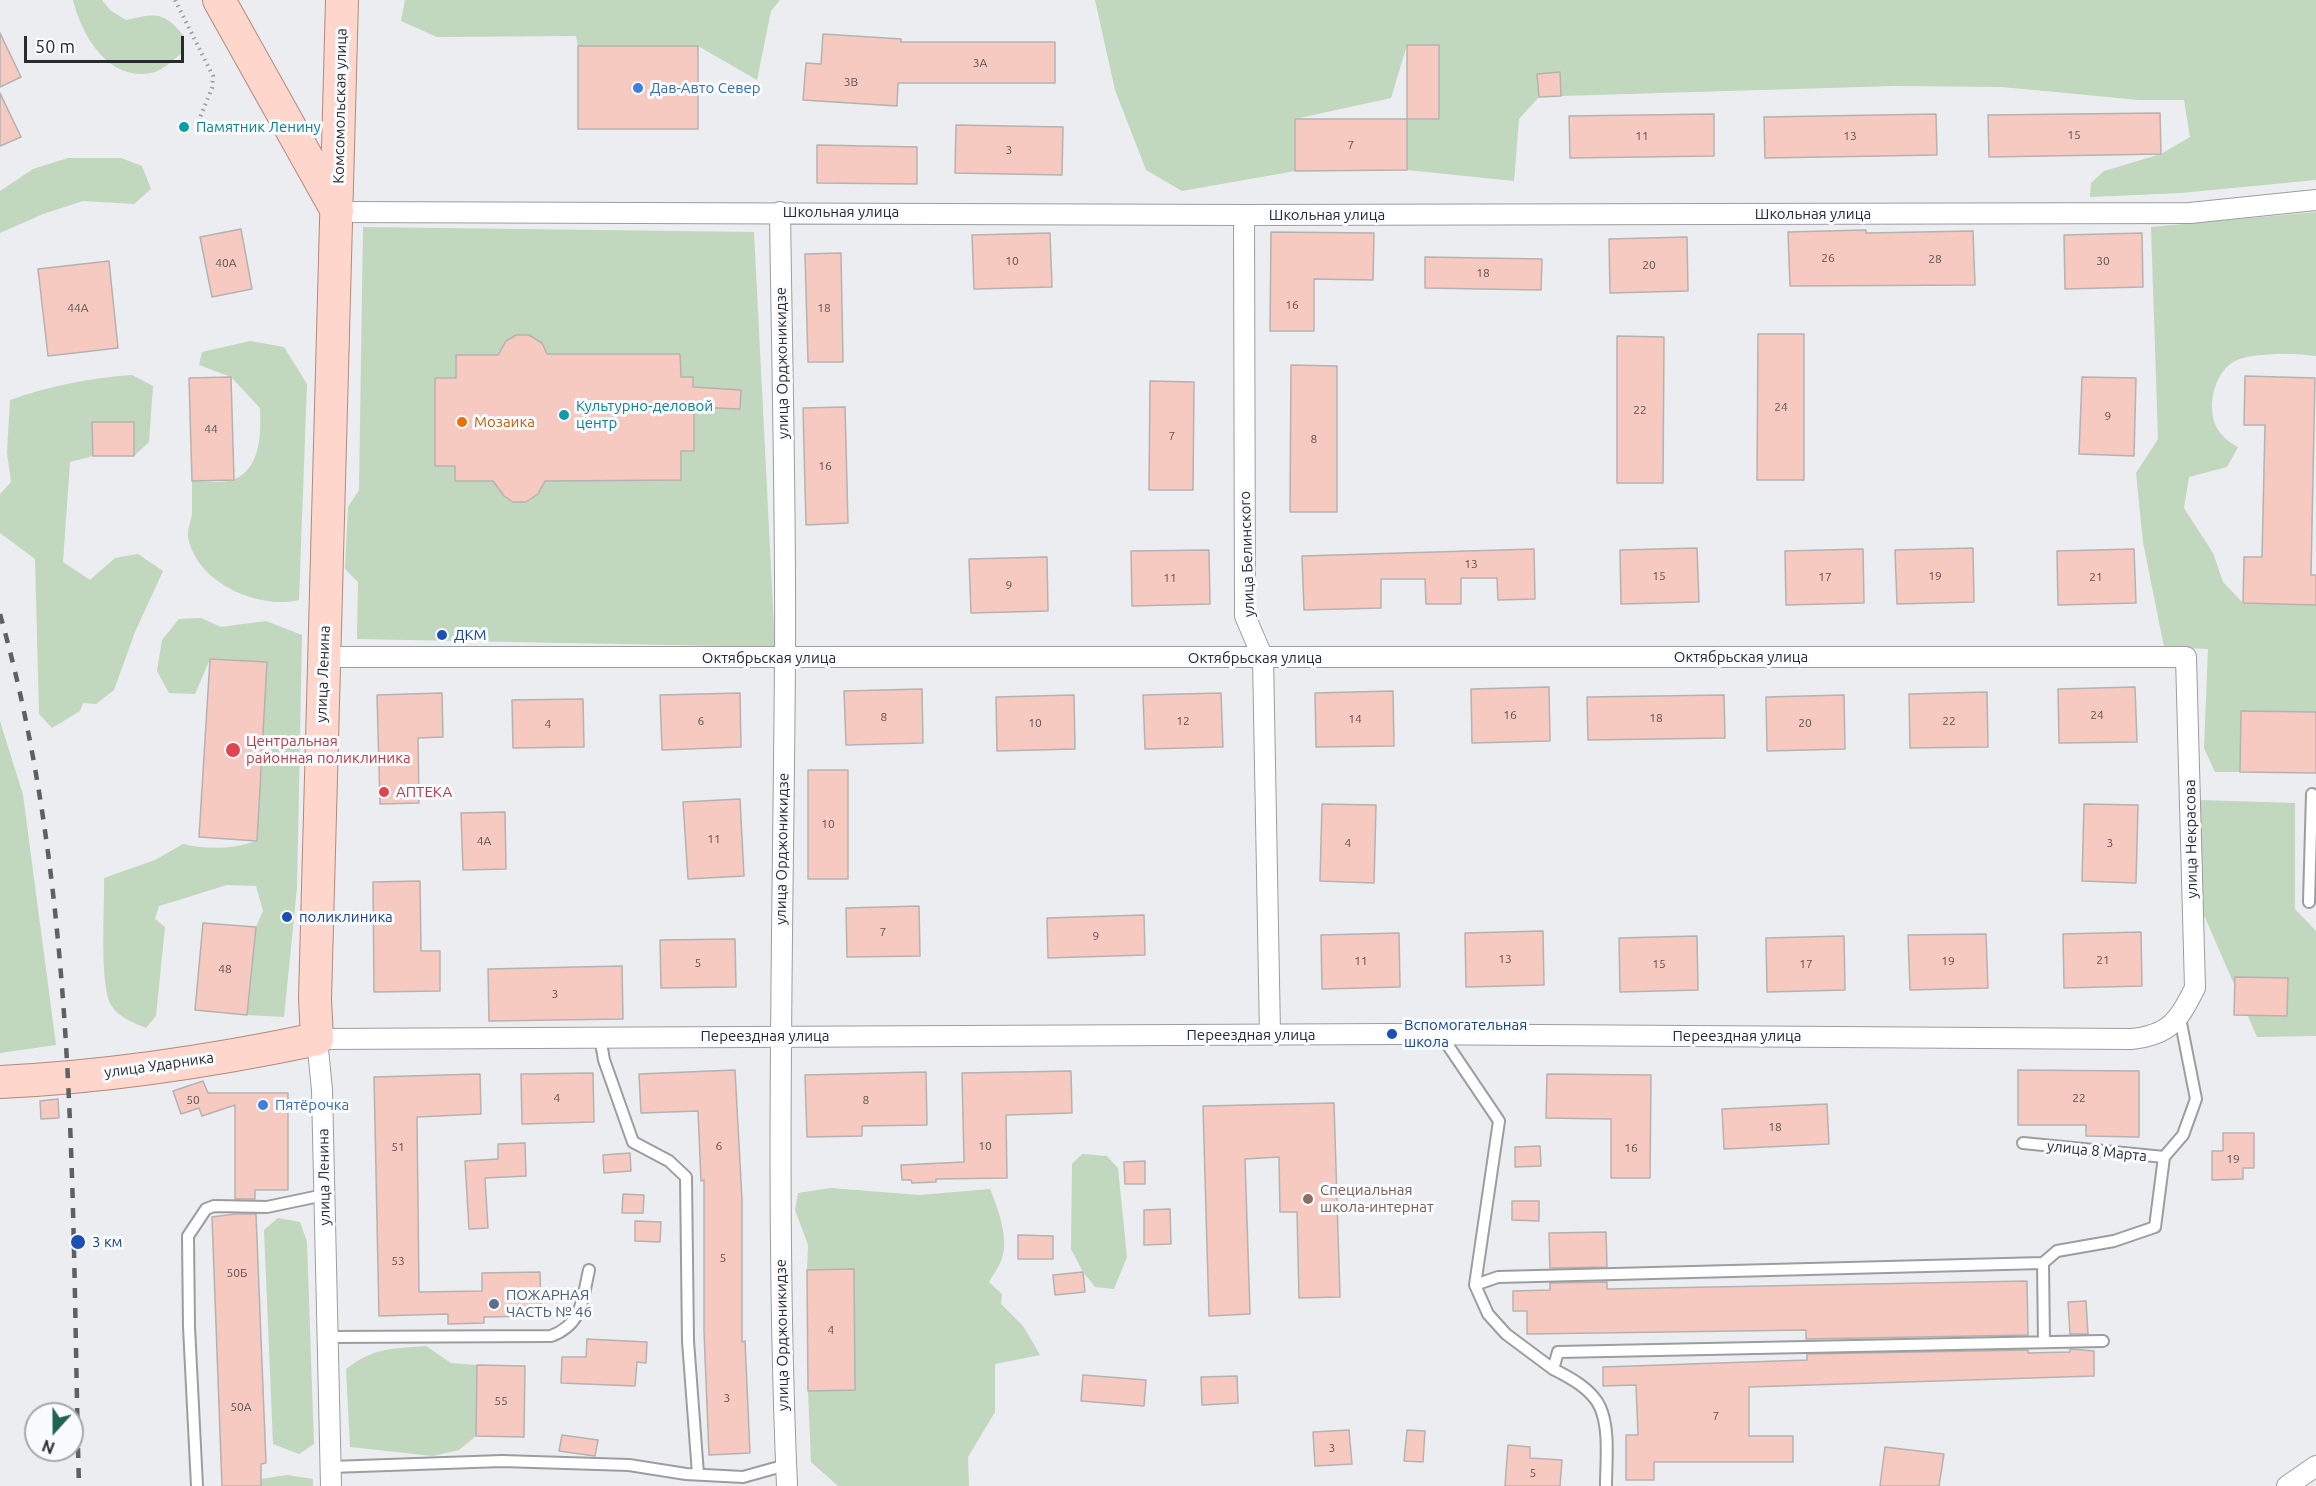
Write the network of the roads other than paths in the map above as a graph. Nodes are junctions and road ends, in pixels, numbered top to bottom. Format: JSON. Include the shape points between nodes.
{"nodes":[{"id":1,"x":219,"y":0,"type":"edge"},
{"id":2,"x":342,"y":0,"type":"edge"},
{"id":3,"x":2316,"y":200,"type":"edge"},
{"id":4,"x":338,"y":212,"type":"junction"},
{"id":5,"x":780,"y":212,"type":"junction"},
{"id":6,"x":1244,"y":215,"type":"junction"},
{"id":7,"x":323,"y":657,"type":"junction"},
{"id":8,"x":2186,"y":657,"type":"joint"},
{"id":9,"x":785,"y":658,"type":"junction"},
{"id":10,"x":1263,"y":658,"type":"junction"},
{"id":11,"x":2312,"y":794,"type":"dead end"},
{"id":12,"x":2309,"y":903,"type":"dead end"},
{"id":13,"x":2180,"y":1018,"type":"junction"},
{"id":14,"x":1270,"y":1034,"type":"junction"},
{"id":15,"x":1442,"y":1035,"type":"junction"},
{"id":16,"x":779,"y":1036,"type":"junction"},
{"id":17,"x":600,"y":1037,"type":"junction"},
{"id":18,"x":317,"y":1039,"type":"junction"},
{"id":19,"x":0,"y":1082,"type":"edge"},
{"id":20,"x":2023,"y":1143,"type":"dead end"},
{"id":21,"x":2164,"y":1157,"type":"junction"},
{"id":22,"x":324,"y":1195,"type":"junction"},
{"id":23,"x":2043,"y":1263,"type":"junction"},
{"id":24,"x":588,"y":1270,"type":"dead end"},
{"id":25,"x":1475,"y":1285,"type":"junction"},
{"id":26,"x":328,"y":1337,"type":"junction"},
{"id":27,"x":2103,"y":1341,"type":"dead end"},
{"id":28,"x":2044,"y":1342,"type":"junction"},
{"id":29,"x":1553,"y":1370,"type":"junction"},
{"id":30,"x":786,"y":1465,"type":"junction"},
{"id":31,"x":2316,"y":1466,"type":"edge"},
{"id":32,"x":698,"y":1474,"type":"junction"},
{"id":33,"x":331,"y":1477,"type":"edge"},
{"id":34,"x":196,"y":1486,"type":"edge"},
{"id":35,"x":787,"y":1486,"type":"edge"},
{"id":36,"x":1606,"y":1486,"type":"edge"},
{"id":37,"x":2287,"y":1486,"type":"edge"}],
"edges":[{"from":1,"to":4,"type":"main road"},
{"from":2,"to":4,"type":"main road","name":"Комсомольская улица"},
{"from":3,"to":6,"type":"street","name":"Школьная улица","via":[[2190,213]]},
{"from":4,"to":5,"type":"street","name":"Школьная улица"},
{"from":4,"to":7,"type":"main road","name":"улица Ленина"},
{"from":5,"to":6,"type":"street","name":"Школьная улица"},
{"from":5,"to":9,"type":"street","name":"улица Орджоникидзе"},
{"from":6,"to":10,"type":"street","name":"улица Белинского","via":[[1245,616]]},
{"from":7,"to":9,"type":"street","name":"Октябрьская улица"},
{"from":7,"to":18,"type":"main road","name":"улица Ленина"},
{"from":8,"to":10,"type":"street","name":"Октябрьская улица"},
{"from":8,"to":13,"type":"street","name":"улица Некрасова","via":[[2195,987]]},
{"from":9,"to":10,"type":"street","name":"Октябрьская улица"},
{"from":9,"to":16,"type":"street","name":"улица Орджоникидзе"},
{"from":10,"to":14,"type":"street","name":"улица Белинского"},
{"from":11,"to":12,"type":"lane"},
{"from":13,"to":15,"type":"street","name":"Переездная улица","via":[[2160,1033],[2131,1039]]},
{"from":13,"to":21,"type":"lane","name":"улица 8 Марта","via":[[2196,1099],[2183,1135]]},
{"from":14,"to":15,"type":"street","name":"Переездная улица"},
{"from":14,"to":16,"type":"street","name":"Переездная улица"},
{"from":15,"to":25,"type":"lane","via":[[1499,1121]]},
{"from":16,"to":17,"type":"street","name":"Переездная улица"},
{"from":16,"to":30,"type":"street","name":"улица Орджоникидзе","via":[[780,1337]]},
{"from":17,"to":18,"type":"street","name":"Переездная улица"},
{"from":17,"to":32,"type":"lane","via":[[604,1060],[633,1142],[669,1161],[686,1177],[688,1341]]},
{"from":18,"to":19,"type":"main road","name":"улица Ударника","via":[[67,1078]]},
{"from":18,"to":22,"type":"street","name":"улица Ленина"},
{"from":20,"to":21,"type":"lane","name":"улица 8 Марта"},
{"from":21,"to":23,"type":"lane","via":[[2155,1227],[2114,1241],[2057,1251]]},
{"from":22,"to":26,"type":"street","name":"улица Ленина"},
{"from":22,"to":34,"type":"lane","via":[[267,1207],[214,1206],[206,1209],[188,1236]]},
{"from":23,"to":25,"type":"lane","via":[[1498,1277]]},
{"from":23,"to":28,"type":"lane"},
{"from":24,"to":26,"type":"lane","via":[[579,1312],[567,1330],[551,1336]]},
{"from":25,"to":29,"type":"lane","via":[[1488,1314],[1506,1334]]},
{"from":26,"to":33,"type":"street","name":"улица Ленина"},
{"from":27,"to":28,"type":"lane"},
{"from":28,"to":29,"type":"lane","via":[[1558,1352]]},
{"from":29,"to":36,"type":"lane","via":[[1575,1380],[1600,1406]]},
{"from":30,"to":32,"type":"lane","via":[[743,1477]]},
{"from":30,"to":35,"type":"street","name":"улица Орджоникидзе"},
{"from":31,"to":37,"type":"street"},
{"from":32,"to":33,"type":"lane","via":[[629,1465],[502,1461]]}]}
